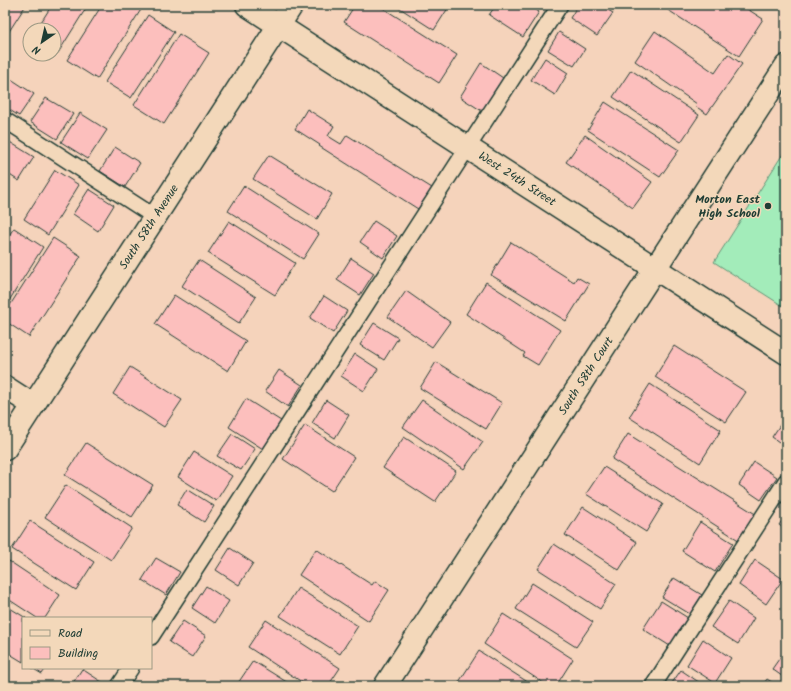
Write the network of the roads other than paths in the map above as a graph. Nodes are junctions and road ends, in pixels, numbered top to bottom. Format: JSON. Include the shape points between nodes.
{"nodes":[{"id":1,"x":247,"y":5,"type":"edge"},
{"id":2,"x":292,"y":5,"type":"edge"},
{"id":3,"x":560,"y":5,"type":"edge"},
{"id":4,"x":279,"y":26,"type":"junction"},
{"id":5,"x":786,"y":66,"type":"edge"},
{"id":6,"x":5,"y":120,"type":"edge"},
{"id":7,"x":468,"y":147,"type":"junction"},
{"id":8,"x":155,"y":217,"type":"junction"},
{"id":9,"x":656,"y":268,"type":"junction"},
{"id":10,"x":786,"y":352,"type":"edge"},
{"id":11,"x":5,"y":387,"type":"edge"},
{"id":12,"x":34,"y":405,"type":"junction"},
{"id":13,"x":5,"y":449,"type":"edge"},
{"id":14,"x":786,"y":481,"type":"edge"},
{"id":15,"x":152,"y":635,"type":"edge"},
{"id":16,"x":130,"y":669,"type":"edge"},
{"id":17,"x":120,"y":686,"type":"edge"},
{"id":18,"x":385,"y":686,"type":"edge"},
{"id":19,"x":654,"y":686,"type":"edge"}],
"edges":[{"from":1,"to":4,"type":"street","name":"West 24th Street"},
{"from":2,"to":4,"type":"street","name":"South 58th Avenue"},
{"from":3,"to":7,"type":"lane"},
{"from":4,"to":7,"type":"street","name":"West 24th Street"},
{"from":4,"to":8,"type":"street","name":"South 58th Avenue"},
{"from":5,"to":9,"type":"street","name":"South 58th Court"},
{"from":6,"to":8,"type":"lane"},
{"from":7,"to":9,"type":"street","name":"West 24th Street"},
{"from":7,"to":15,"type":"lane"},
{"from":8,"to":12,"type":"street","name":"South 58th Avenue"},
{"from":9,"to":10,"type":"street","name":"West 24th Street"},
{"from":9,"to":18,"type":"street","name":"South 58th Court"},
{"from":11,"to":12,"type":"street"},
{"from":12,"to":13,"type":"street","name":"South 58th Avenue"},
{"from":14,"to":19,"type":"lane"},
{"from":16,"to":17,"type":"lane"}]}
